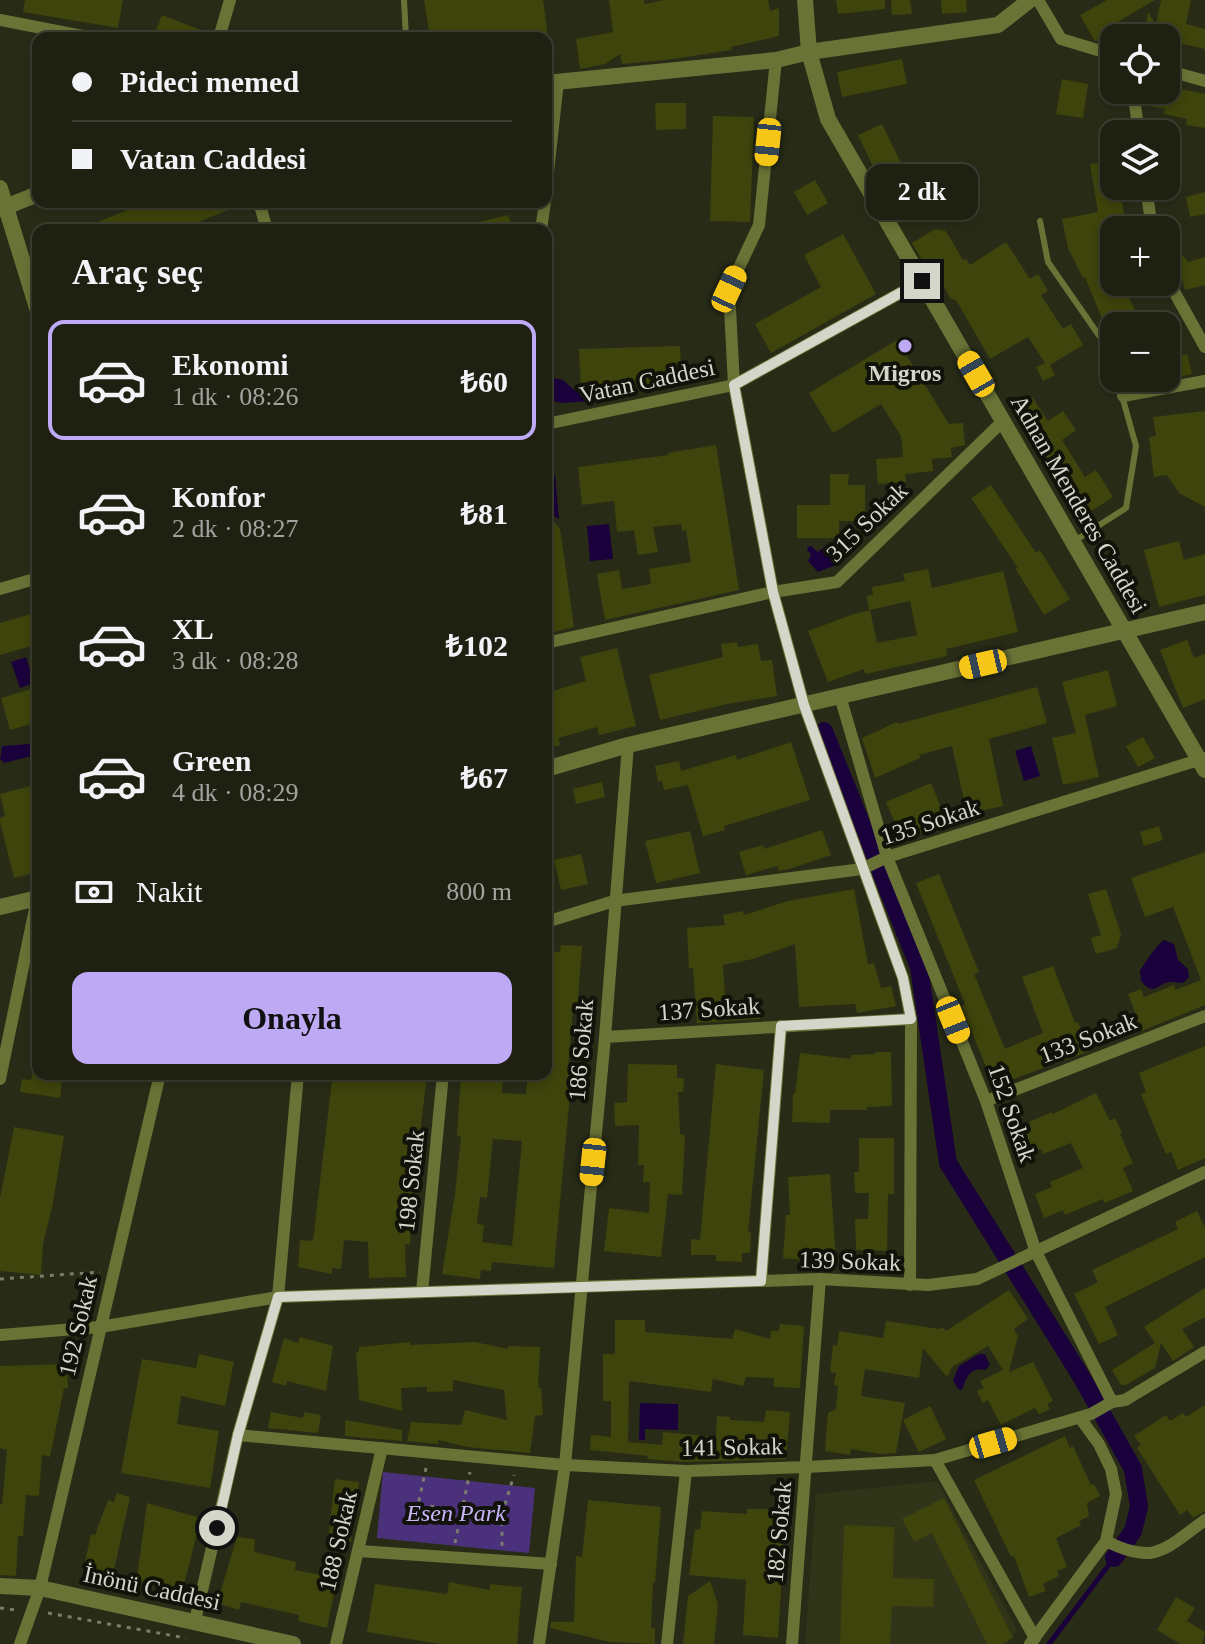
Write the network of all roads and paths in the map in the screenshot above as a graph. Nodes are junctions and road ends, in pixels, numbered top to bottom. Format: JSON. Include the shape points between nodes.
{"nodes":[{"id":1,"x":230,"y":0,"type":"edge"},
{"id":2,"x":404,"y":0,"type":"edge"},
{"id":3,"x":805,"y":0,"type":"edge"},
{"id":4,"x":1030,"y":0,"type":"edge"},
{"id":5,"x":1038,"y":0,"type":"edge"},
{"id":6,"x":0,"y":20,"type":"edge"},
{"id":7,"x":62,"y":32,"type":"edge"},
{"id":8,"x":221,"y":32,"type":"edge"},
{"id":9,"x":406,"y":32,"type":"edge"},
{"id":10,"x":1100,"y":51,"type":"edge"},
{"id":11,"x":809,"y":52,"type":"junction"},
{"id":12,"x":776,"y":60,"type":"junction"},
{"id":13,"x":1180,"y":74,"type":"edge"},
{"id":14,"x":1205,"y":81,"type":"edge"},
{"id":15,"x":552,"y":82,"type":"edge"},
{"id":16,"x":0,"y":188,"type":"edge"},
{"id":17,"x":32,"y":196,"type":"edge"},
{"id":18,"x":4,"y":207,"type":"edge"},
{"id":19,"x":1040,"y":221,"type":"dead end"},
{"id":20,"x":922,"y":281,"type":"junction"},
{"id":21,"x":32,"y":293,"type":"edge"},
{"id":22,"x":1177,"y":296,"type":"edge"},
{"id":23,"x":1100,"y":337,"type":"edge"},
{"id":24,"x":1205,"y":347,"type":"edge"},
{"id":25,"x":1205,"y":381,"type":"edge"},
{"id":26,"x":734,"y":385,"type":"junction"},
{"id":27,"x":1122,"y":392,"type":"edge"},
{"id":28,"x":1123,"y":396,"type":"junction"},
{"id":29,"x":1003,"y":421,"type":"junction"},
{"id":30,"x":552,"y":423,"type":"edge"},
{"id":31,"x":1073,"y":542,"type":"junction"},
{"id":32,"x":32,"y":580,"type":"edge"},
{"id":33,"x":0,"y":589,"type":"edge"},
{"id":34,"x":773,"y":592,"type":"junction"},
{"id":35,"x":1205,"y":612,"type":"edge"},
{"id":36,"x":1125,"y":632,"type":"junction"},
{"id":37,"x":552,"y":642,"type":"edge"},
{"id":38,"x":840,"y":696,"type":"junction"},
{"id":39,"x":804,"y":705,"type":"junction"},
{"id":40,"x":628,"y":745,"type":"junction"},
{"id":41,"x":1203,"y":762,"type":"edge"},
{"id":42,"x":552,"y":767,"type":"edge"},
{"id":43,"x":875,"y":863,"type":"junction"},
{"id":44,"x":32,"y":899,"type":"edge"},
{"id":45,"x":614,"y":901,"type":"junction"},
{"id":46,"x":0,"y":907,"type":"edge"},
{"id":47,"x":552,"y":920,"type":"edge"},
{"id":48,"x":32,"y":922,"type":"edge"},
{"id":49,"x":1205,"y":1016,"type":"edge"},
{"id":50,"x":911,"y":1019,"type":"junction"},
{"id":51,"x":781,"y":1026,"type":"junction"},
{"id":52,"x":605,"y":1037,"type":"junction"},
{"id":53,"x":0,"y":1079,"type":"edge"},
{"id":54,"x":159,"y":1080,"type":"edge"},
{"id":55,"x":297,"y":1080,"type":"edge"},
{"id":56,"x":442,"y":1080,"type":"edge"},
{"id":57,"x":986,"y":1101,"type":"junction"},
{"id":58,"x":1205,"y":1172,"type":"edge"},
{"id":59,"x":1036,"y":1252,"type":"junction"},
{"id":60,"x":114,"y":1271,"type":"junction"},
{"id":61,"x":0,"y":1279,"type":"edge"},
{"id":62,"x":820,"y":1279,"type":"junction"},
{"id":63,"x":761,"y":1281,"type":"junction"},
{"id":64,"x":910,"y":1285,"type":"junction"},
{"id":65,"x":580,"y":1286,"type":"junction"},
{"id":66,"x":422,"y":1292,"type":"junction"},
{"id":67,"x":278,"y":1297,"type":"junction"},
{"id":68,"x":100,"y":1327,"type":"junction"},
{"id":69,"x":0,"y":1335,"type":"edge"},
{"id":70,"x":1205,"y":1352,"type":"edge"},
{"id":71,"x":1108,"y":1404,"type":"junction"},
{"id":72,"x":1085,"y":1416,"type":"junction"},
{"id":73,"x":238,"y":1435,"type":"junction"},
{"id":74,"x":382,"y":1448,"type":"junction"},
{"id":75,"x":429,"y":1452,"type":"junction"},
{"id":76,"x":473,"y":1456,"type":"junction"},
{"id":77,"x":516,"y":1460,"type":"junction"},
{"id":78,"x":935,"y":1460,"type":"junction"},
{"id":79,"x":565,"y":1465,"type":"junction"},
{"id":80,"x":807,"y":1467,"type":"junction"},
{"id":81,"x":686,"y":1471,"type":"junction"},
{"id":82,"x":463,"y":1510,"type":"junction"},
{"id":83,"x":502,"y":1514,"type":"junction"},
{"id":84,"x":1205,"y":1520,"type":"edge"},
{"id":85,"x":1110,"y":1544,"type":"junction"},
{"id":86,"x":359,"y":1551,"type":"junction"},
{"id":87,"x":452,"y":1557,"type":"junction"},
{"id":88,"x":502,"y":1561,"type":"junction"},
{"id":89,"x":551,"y":1564,"type":"junction"},
{"id":90,"x":0,"y":1586,"type":"edge"},
{"id":91,"x":40,"y":1588,"type":"junction"},
{"id":92,"x":0,"y":1608,"type":"edge"},
{"id":93,"x":32,"y":1612,"type":"junction"},
{"id":94,"x":195,"y":1621,"type":"junction"},
{"id":95,"x":191,"y":1639,"type":"dead end"},
{"id":96,"x":1032,"y":1641,"type":"edge"},
{"id":97,"x":20,"y":1644,"type":"edge"},
{"id":98,"x":293,"y":1644,"type":"edge"},
{"id":99,"x":336,"y":1644,"type":"edge"},
{"id":100,"x":539,"y":1644,"type":"edge"},
{"id":101,"x":667,"y":1644,"type":"edge"},
{"id":102,"x":792,"y":1644,"type":"edge"}],
"edges":[{"from":1,"to":8,"type":"street"},
{"from":2,"to":9,"type":"lane"},
{"from":3,"to":11,"type":"street","name":"Adnan Menderes Caddesi"},
{"from":4,"to":11,"type":"street","via":[[998,25]]},
{"from":5,"to":10,"type":"street","via":[[1061,39]]},
{"from":6,"to":7,"type":"street"},
{"from":11,"to":12,"type":"street"},
{"from":11,"to":20,"type":"street","name":"Adnan Menderes Caddesi","via":[[828,119]]},
{"from":12,"to":15,"type":"street"},
{"from":12,"to":26,"type":"street","name":"152 Sokak","via":[[759,225],[729,289]]},
{"from":13,"to":14,"type":"street"},
{"from":16,"to":18,"type":"street"},
{"from":17,"to":18,"type":"street"},
{"from":18,"to":21,"type":"street"},
{"from":19,"to":23,"type":"lane","via":[[1048,262]]},
{"from":20,"to":26,"type":"street","name":"Vatan Caddesi"},
{"from":20,"to":29,"type":"street","name":"Adnan Menderes Caddesi"},
{"from":22,"to":24,"type":"street"},
{"from":25,"to":28,"type":"street"},
{"from":26,"to":30,"type":"street","name":"Vatan Caddesi"},
{"from":26,"to":34,"type":"street","name":"152 Sokak"},
{"from":27,"to":28,"type":"lane"},
{"from":28,"to":31,"type":"lane","via":[[1136,446],[1126,508]]},
{"from":29,"to":31,"type":"street","name":"Adnan Menderes Caddesi"},
{"from":29,"to":34,"type":"street","name":"315 Sokak","via":[[837,582]]},
{"from":31,"to":36,"type":"street","name":"Adnan Menderes Caddesi"},
{"from":32,"to":33,"type":"street"},
{"from":34,"to":37,"type":"street","name":"315 Sokak"},
{"from":34,"to":39,"type":"street","name":"152 Sokak"},
{"from":35,"to":36,"type":"street"},
{"from":36,"to":38,"type":"street"},
{"from":36,"to":41,"type":"street","name":"Adnan Menderes Caddesi"},
{"from":38,"to":39,"type":"street"},
{"from":38,"to":43,"type":"street","name":"152 Sokak"},
{"from":39,"to":40,"type":"street"},
{"from":39,"to":43,"type":"street","name":"152 Sokak"},
{"from":40,"to":42,"type":"street"},
{"from":40,"to":45,"type":"street","name":"186 Sokak"},
{"from":41,"to":43,"type":"street","name":"135 Sokak"},
{"from":43,"to":45,"type":"street","name":"135 Sokak"},
{"from":43,"to":50,"type":"street","name":"152 Sokak"},
{"from":43,"to":57,"type":"street","name":"152 Sokak"},
{"from":44,"to":46,"type":"street"},
{"from":45,"to":47,"type":"street","name":"135 Sokak"},
{"from":45,"to":52,"type":"street","name":"186 Sokak"},
{"from":48,"to":53,"type":"street"},
{"from":49,"to":57,"type":"street","name":"133 Sokak"},
{"from":50,"to":51,"type":"street","name":"137 Sokak"},
{"from":50,"to":64,"type":"street","name":"152 Sokak"},
{"from":51,"to":52,"type":"street","name":"137 Sokak"},
{"from":51,"to":63,"type":"street"},
{"from":52,"to":65,"type":"street","name":"186 Sokak"},
{"from":54,"to":60,"type":"street","name":"192 Sokak"},
{"from":55,"to":67,"type":"street"},
{"from":56,"to":66,"type":"street","name":"198 Sokak"},
{"from":57,"to":59,"type":"street","name":"152 Sokak"},
{"from":58,"to":59,"type":"street","name":"139 Sokak"},
{"from":59,"to":64,"type":"street","name":"139 Sokak","via":[[977,1279]]},
{"from":59,"to":71,"type":"street","name":"152 Sokak"},
{"from":60,"to":61,"type":"path"},
{"from":60,"to":68,"type":"street","name":"192 Sokak"},
{"from":62,"to":63,"type":"street","name":"139 Sokak"},
{"from":62,"to":64,"type":"street","name":"139 Sokak"},
{"from":62,"to":80,"type":"street","name":"182 Sokak"},
{"from":63,"to":65,"type":"street","name":"139 Sokak"},
{"from":65,"to":66,"type":"street","name":"139 Sokak"},
{"from":65,"to":79,"type":"street","name":"186 Sokak"},
{"from":66,"to":67,"type":"street","name":"139 Sokak"},
{"from":67,"to":68,"type":"street","name":"139 Sokak"},
{"from":67,"to":73,"type":"street"},
{"from":68,"to":69,"type":"street","name":"139 Sokak"},
{"from":68,"to":91,"type":"street","name":"192 Sokak"},
{"from":70,"to":71,"type":"street","name":"141 Sokak","via":[[1125,1400]]},
{"from":71,"to":72,"type":"street","name":"141 Sokak"},
{"from":72,"to":78,"type":"street","name":"141 Sokak"},
{"from":72,"to":85,"type":"street","via":[[1111,1469],[1116,1494]]},
{"from":73,"to":74,"type":"street","name":"141 Sokak"},
{"from":73,"to":94,"type":"street"},
{"from":74,"to":75,"type":"street","name":"141 Sokak"},
{"from":74,"to":86,"type":"street","name":"188 Sokak"},
{"from":75,"to":76,"type":"street","name":"141 Sokak"},
{"from":75,"to":82,"type":"path","via":[[418,1505]]},
{"from":76,"to":77,"type":"street","name":"141 Sokak"},
{"from":76,"to":82,"type":"path"},
{"from":77,"to":79,"type":"street","name":"141 Sokak"},
{"from":77,"to":83,"type":"path"},
{"from":78,"to":80,"type":"street","name":"141 Sokak"},
{"from":78,"to":96,"type":"street"},
{"from":79,"to":81,"type":"street","name":"141 Sokak"},
{"from":79,"to":89,"type":"street","name":"186 Sokak"},
{"from":80,"to":81,"type":"street","name":"141 Sokak"},
{"from":80,"to":102,"type":"street","name":"182 Sokak"},
{"from":81,"to":101,"type":"street"},
{"from":82,"to":83,"type":"path"},
{"from":82,"to":87,"type":"path"},
{"from":83,"to":88,"type":"path"},
{"from":84,"to":85,"type":"street","via":[[1163,1551],[1133,1555]]},
{"from":85,"to":96,"type":"street"},
{"from":86,"to":87,"type":"street"},
{"from":86,"to":99,"type":"street","name":"188 Sokak"},
{"from":87,"to":88,"type":"street"},
{"from":88,"to":89,"type":"street"},
{"from":89,"to":100,"type":"street","name":"186 Sokak"},
{"from":90,"to":91,"type":"street","name":"İnönü Caddesi"},
{"from":91,"to":93,"type":"street","name":"192 Sokak"},
{"from":91,"to":94,"type":"street","name":"İnönü Caddesi"},
{"from":92,"to":93,"type":"path"},
{"from":93,"to":95,"type":"path"},
{"from":93,"to":97,"type":"street","name":"192 Sokak"},
{"from":94,"to":98,"type":"street","name":"İnönü Caddesi"}]}
